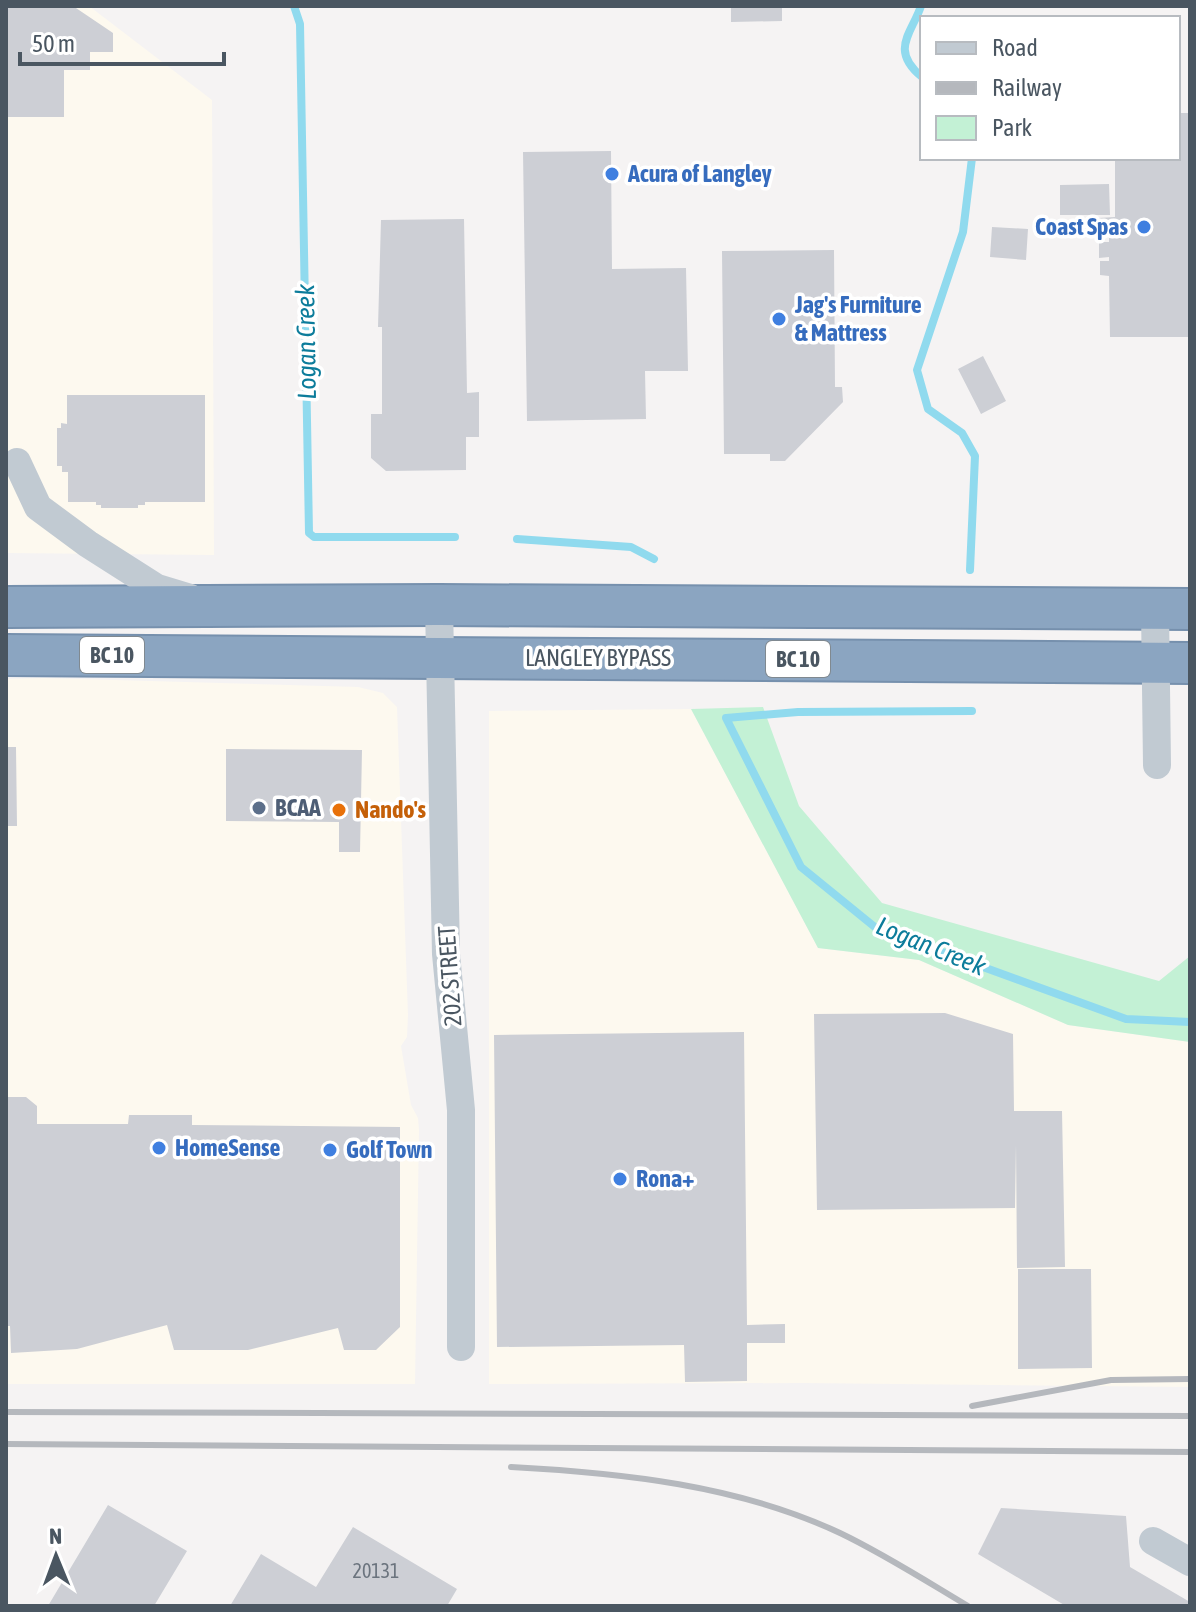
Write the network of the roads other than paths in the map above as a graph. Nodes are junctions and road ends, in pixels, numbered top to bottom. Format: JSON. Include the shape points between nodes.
{"nodes":[{"id":1,"x":17,"y":462,"type":"dead end"},
{"id":2,"x":439,"y":605,"type":"junction"},
{"id":3,"x":214,"y":606,"type":"junction"},
{"id":4,"x":6,"y":607,"type":"edge"},
{"id":5,"x":1172,"y":609,"type":"edge"},
{"id":6,"x":6,"y":655,"type":"edge"},
{"id":7,"x":440,"y":657,"type":"junction"},
{"id":8,"x":1173,"y":663,"type":"edge"},
{"id":9,"x":1157,"y":765,"type":"dead end"},
{"id":10,"x":461,"y":1347,"type":"dead end"},
{"id":11,"x":1153,"y":1541,"type":"dead end"},
{"id":12,"x":1190,"y":1562,"type":"edge"}],
"edges":[{"from":1,"to":3,"type":"street","via":[[38,507],[88,544],[157,588]]},
{"from":2,"to":3,"type":"highway","number":"BC 10"},
{"from":2,"to":5,"type":"highway","number":"BC 10"},
{"from":2,"to":7,"type":"street","name":"202 STREET"},
{"from":3,"to":4,"type":"highway","number":"BC 10"},
{"from":5,"to":8,"type":"street"},
{"from":6,"to":7,"type":"highway","name":"LANGLEY BYPASS","number":"BC 10"},
{"from":7,"to":8,"type":"highway","name":"LANGLEY BYPASS","number":"BC 10"},
{"from":7,"to":10,"type":"street","name":"202 STREET","via":[[446,954],[461,1110]]},
{"from":8,"to":9,"type":"street"},
{"from":11,"to":12,"type":"street"}]}
